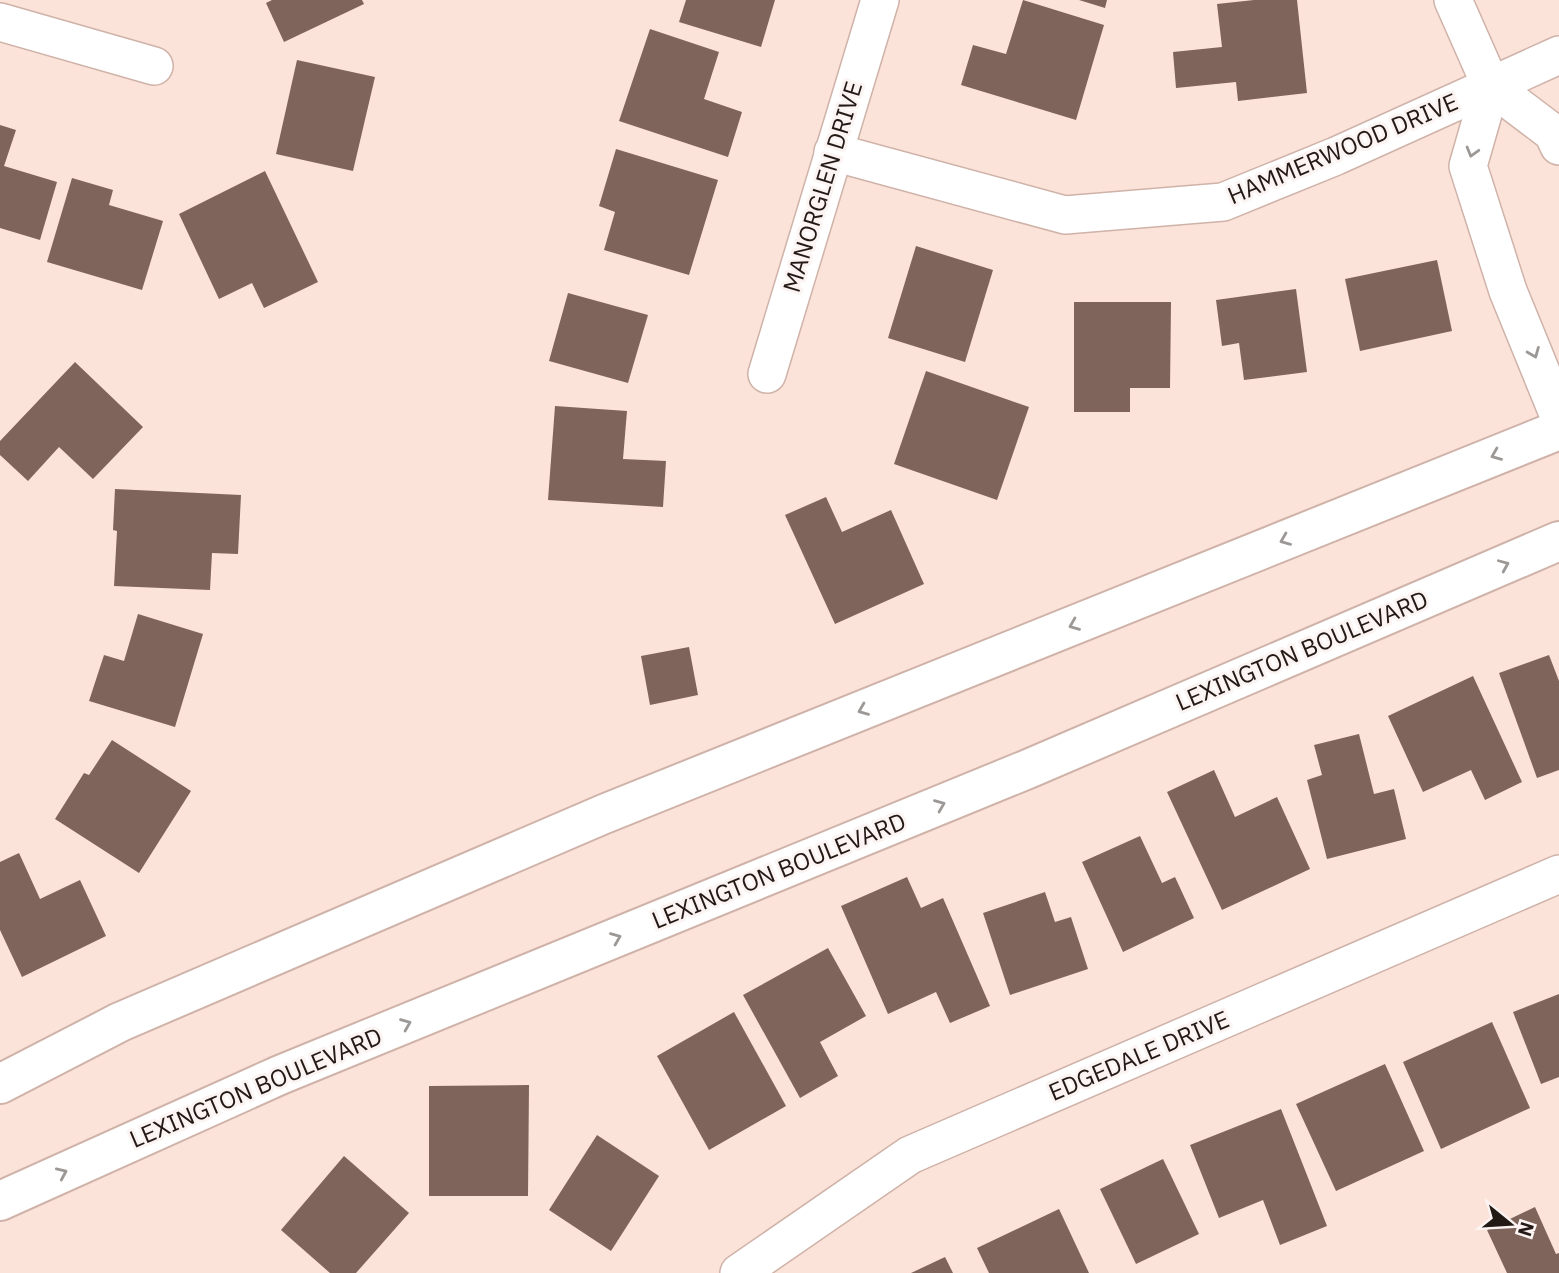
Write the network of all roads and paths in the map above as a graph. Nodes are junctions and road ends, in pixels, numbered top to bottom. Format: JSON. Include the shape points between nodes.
{"nodes":[{"id":1,"x":880,"y":0,"type":"edge"},
{"id":2,"x":1453,"y":0,"type":"edge"},
{"id":3,"x":0,"y":22,"type":"edge"},
{"id":4,"x":1559,"y":55,"type":"edge"},
{"id":5,"x":154,"y":66,"type":"dead end"},
{"id":6,"x":1491,"y":86,"type":"junction"},
{"id":7,"x":1559,"y":146,"type":"edge"},
{"id":8,"x":833,"y":152,"type":"junction"},
{"id":9,"x":767,"y":374,"type":"dead end"},
{"id":10,"x":1559,"y":416,"type":"edge"},
{"id":11,"x":1559,"y":430,"type":"edge"},
{"id":12,"x":1559,"y":541,"type":"edge"},
{"id":13,"x":1559,"y":874,"type":"edge"},
{"id":14,"x":0,"y":1084,"type":"edge"},
{"id":15,"x":0,"y":1201,"type":"edge"},
{"id":16,"x":739,"y":1273,"type":"edge"}],
"edges":[{"from":1,"to":8,"type":"street","name":"MANORGLEN DRIVE"},
{"from":2,"to":6,"type":"street"},
{"from":3,"to":5,"type":"street"},
{"from":4,"to":6,"type":"street","name":"HAMMERWOOD DRIVE"},
{"from":6,"to":7,"type":"street","via":[[1553,133]]},
{"from":6,"to":8,"type":"street","name":"HAMMERWOOD DRIVE","via":[[1223,202],[1065,215]]},
{"from":6,"to":10,"type":"street","one_way":true,"via":[[1468,166],[1508,291]]},
{"from":8,"to":9,"type":"street","name":"MANORGLEN DRIVE"},
{"from":11,"to":14,"type":"street","one_way":true,"via":[[604,814],[120,1022]]},
{"from":15,"to":12,"type":"street","name":"LEXINGTON BOULEVARD","one_way":true,"via":[[280,1075],[1028,769]]},
{"from":13,"to":16,"type":"street","name":"EDGEDALE DRIVE","via":[[910,1155]]}]}
